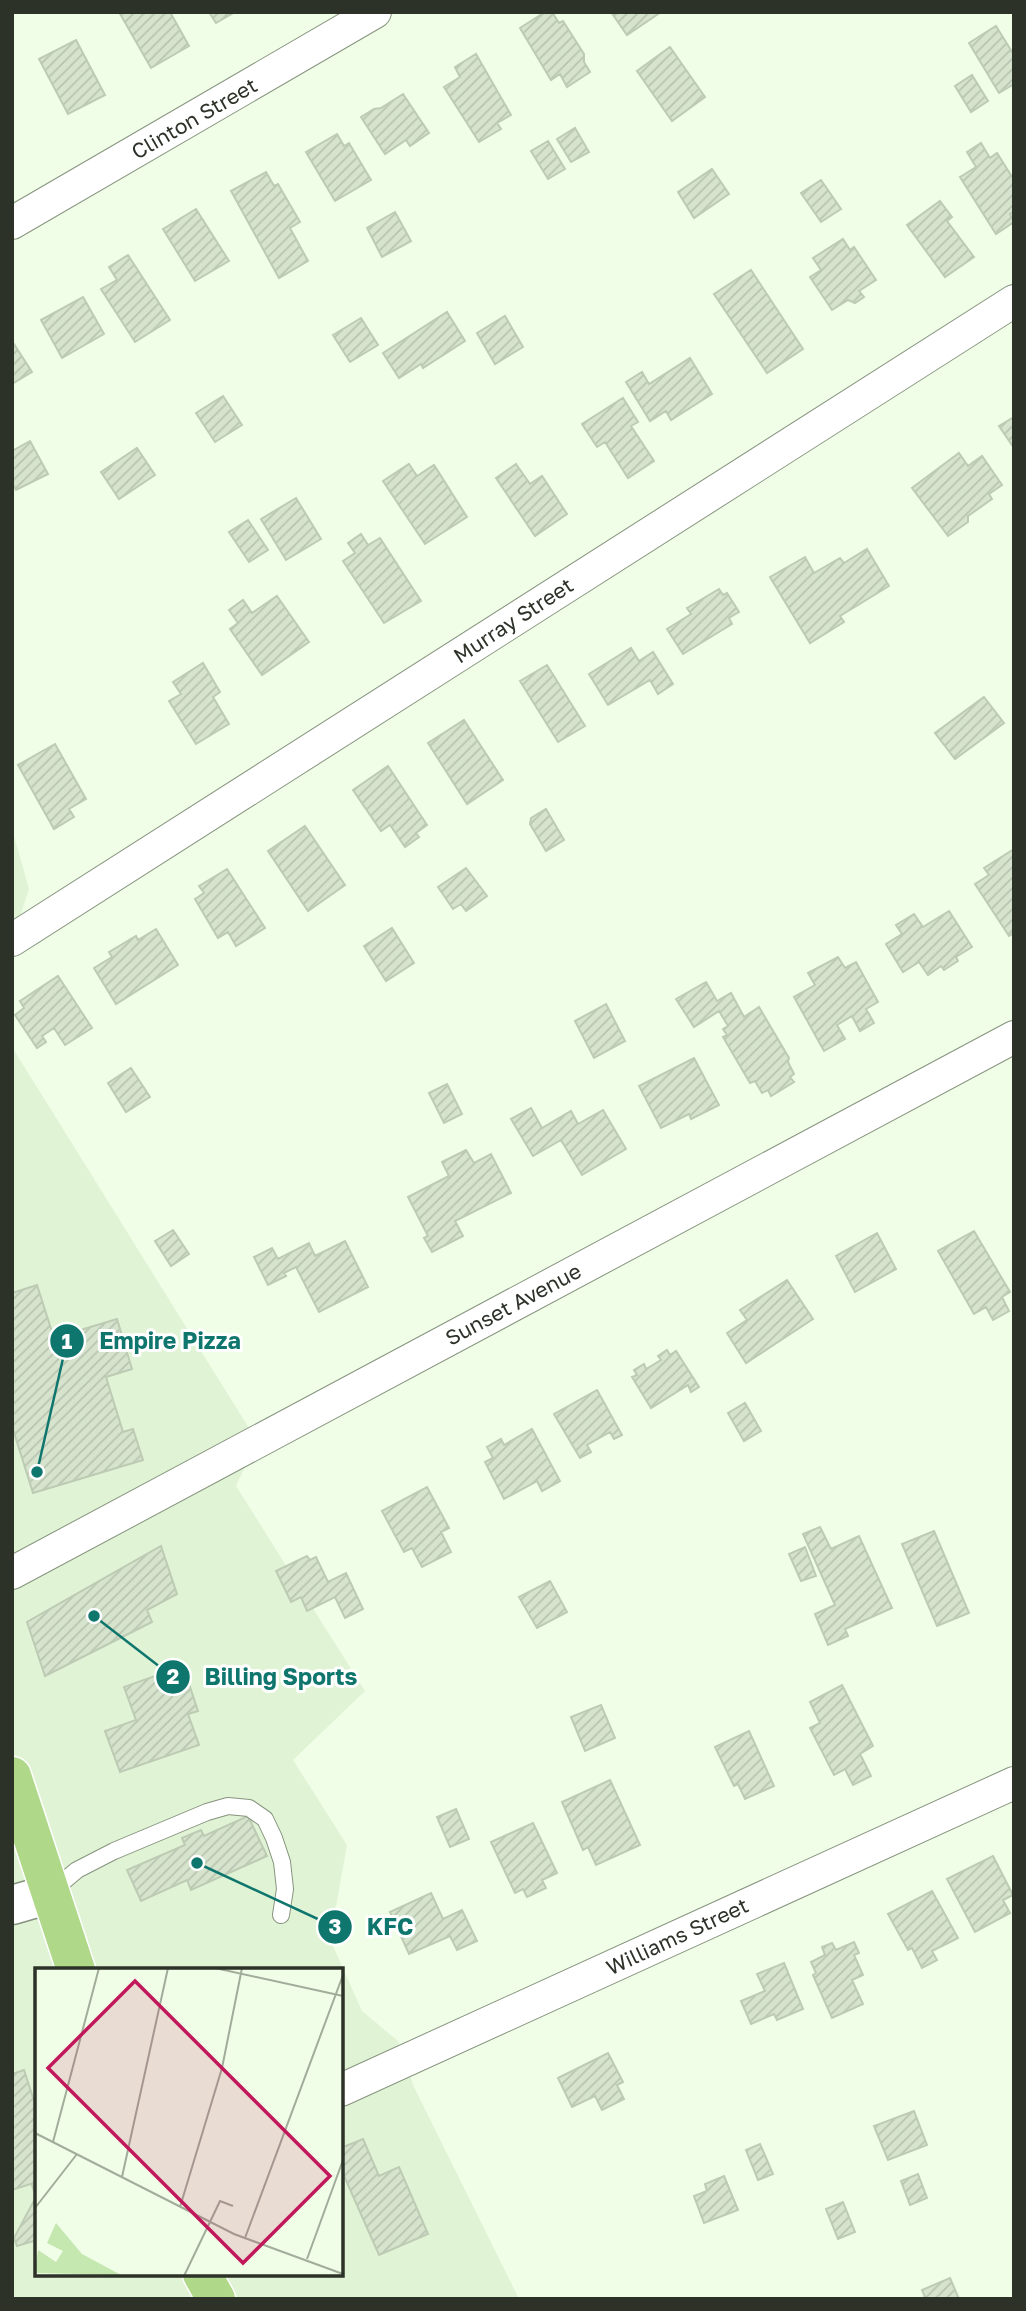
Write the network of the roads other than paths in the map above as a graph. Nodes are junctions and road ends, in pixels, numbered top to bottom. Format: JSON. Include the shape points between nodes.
{"nodes":[{"id":1,"x":375,"y":12,"type":"edge"},
{"id":2,"x":12,"y":223,"type":"edge"},
{"id":3,"x":1014,"y":301,"type":"edge"},
{"id":4,"x":12,"y":940,"type":"edge"},
{"id":5,"x":1014,"y":1037,"type":"edge"},
{"id":6,"x":12,"y":1573,"type":"edge"},
{"id":7,"x":12,"y":1776,"type":"edge"},
{"id":8,"x":1014,"y":1783,"type":"edge"},
{"id":9,"x":50,"y":1894,"type":"junction"},
{"id":10,"x":12,"y":1905,"type":"edge"},
{"id":11,"x":281,"y":1915,"type":"dead end"},
{"id":12,"x":75,"y":1968,"type":"edge"},
{"id":13,"x":343,"y":2089,"type":"edge"},
{"id":14,"x":203,"y":2276,"type":"edge"},
{"id":15,"x":216,"y":2299,"type":"edge"}],
"edges":[{"from":1,"to":2,"type":"street","name":"Clinton Street"},
{"from":3,"to":4,"type":"street","name":"Murray Street"},
{"from":5,"to":6,"type":"street","name":"Sunset Avenue"},
{"from":7,"to":9,"type":"main road"},
{"from":8,"to":13,"type":"street","name":"Williams Street"},
{"from":9,"to":10,"type":"street"},
{"from":9,"to":11,"type":"lane","via":[[77,1870],[228,1806],[249,1808],[265,1819],[275,1838],[285,1889]]},
{"from":9,"to":12,"type":"main road"},
{"from":14,"to":15,"type":"main road"}]}
